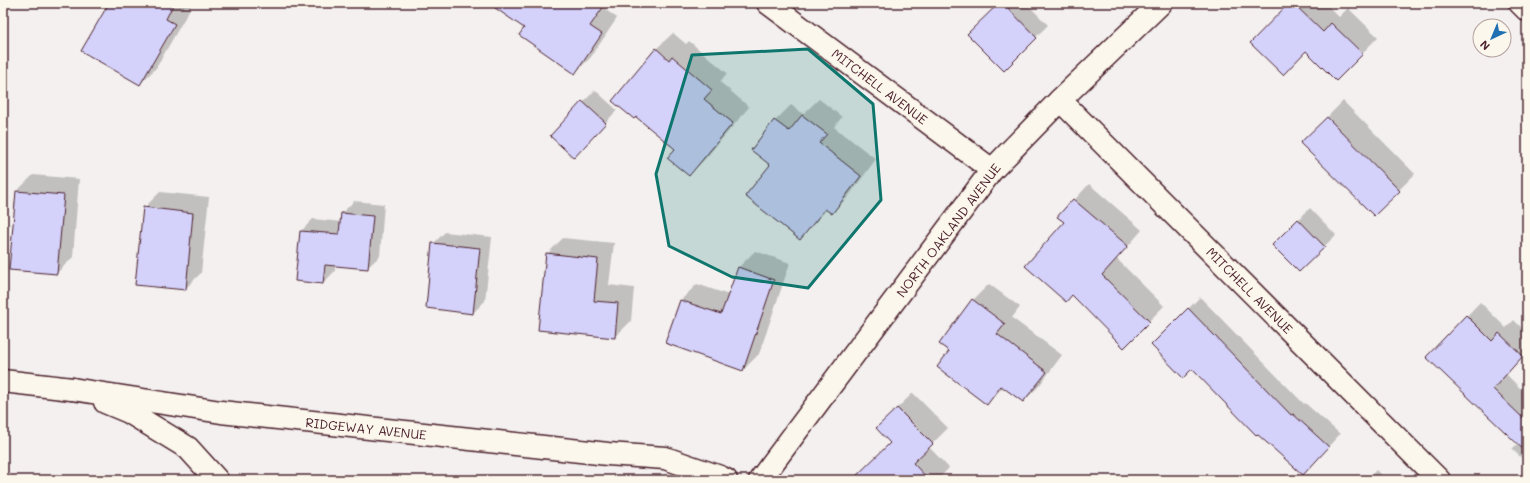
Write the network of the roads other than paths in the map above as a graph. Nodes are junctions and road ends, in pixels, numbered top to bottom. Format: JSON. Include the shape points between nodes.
{"nodes":[{"id":1,"x":768,"y":3,"type":"edge"},
{"id":2,"x":1161,"y":3,"type":"edge"},
{"id":3,"x":1520,"y":3,"type":"edge"},
{"id":4,"x":1527,"y":10,"type":"edge"},
{"id":5,"x":1060,"y":100,"type":"junction"},
{"id":6,"x":992,"y":170,"type":"junction"},
{"id":7,"x":3,"y":381,"type":"edge"},
{"id":8,"x":72,"y":389,"type":"junction"},
{"id":9,"x":217,"y":480,"type":"edge"},
{"id":10,"x":726,"y":480,"type":"edge"},
{"id":11,"x":760,"y":480,"type":"edge"},
{"id":12,"x":1439,"y":480,"type":"edge"}],
"edges":[{"from":1,"to":6,"type":"street","name":"MITCHELL AVENUE"},
{"from":2,"to":5,"type":"street","name":"NORTH OAKLAND AVENUE"},
{"from":3,"to":4,"type":"street"},
{"from":5,"to":6,"type":"street","name":"NORTH OAKLAND AVENUE"},
{"from":5,"to":12,"type":"street","name":"MITCHELL AVENUE"},
{"from":6,"to":11,"type":"street","name":"NORTH OAKLAND AVENUE"},
{"from":7,"to":8,"type":"street","name":"RIDGEWAY AVENUE"},
{"from":8,"to":9,"type":"street","via":[[128,412],[188,448]]},
{"from":8,"to":10,"type":"street","name":"RIDGEWAY AVENUE","via":[[221,412],[665,458]]}]}
